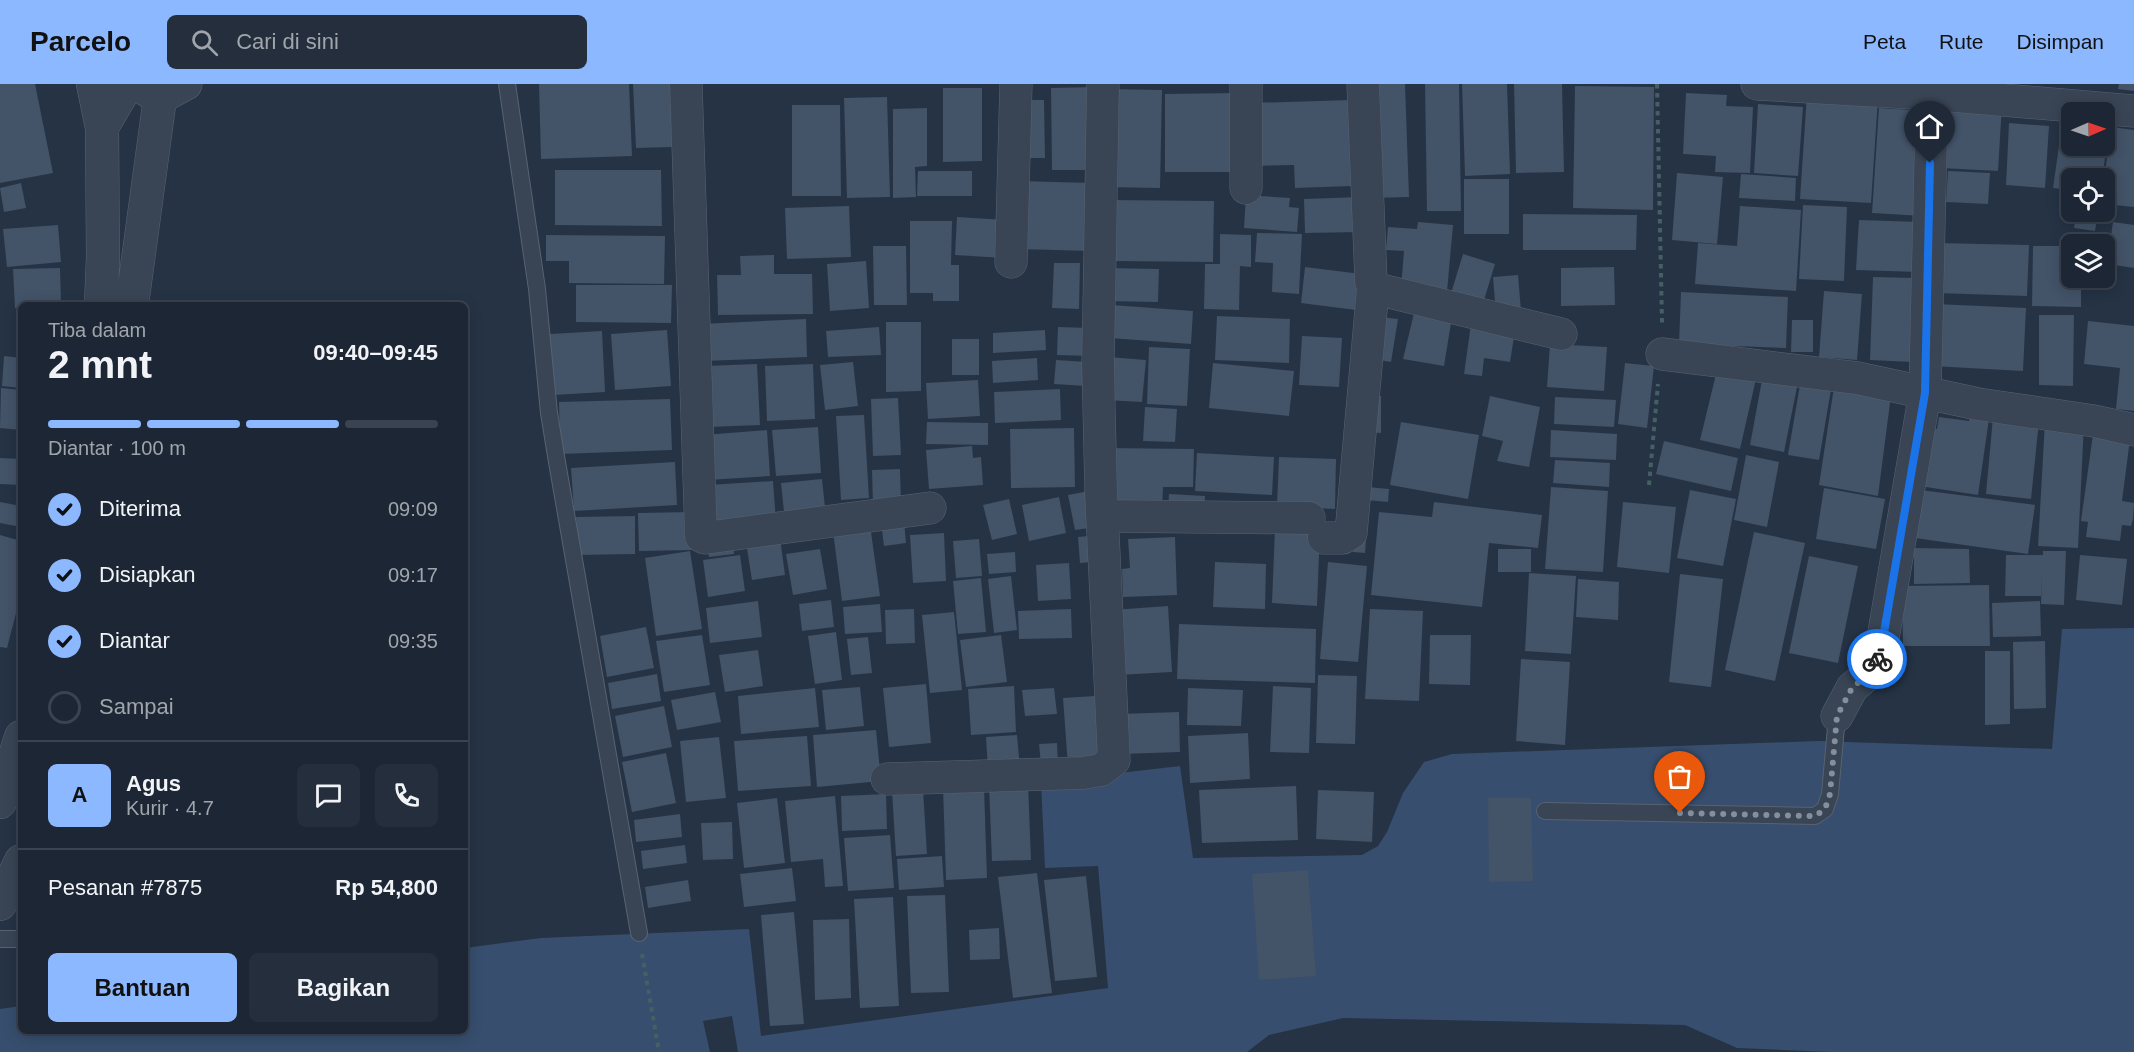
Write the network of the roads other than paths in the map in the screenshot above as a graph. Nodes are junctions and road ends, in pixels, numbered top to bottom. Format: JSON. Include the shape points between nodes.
{"nodes":[{"id":1,"x":93,"y":84,"type":"edge"},
{"id":2,"x":128,"y":84,"type":"edge"},
{"id":3,"x":507,"y":84,"type":"edge"},
{"id":4,"x":686,"y":84,"type":"edge"},
{"id":5,"x":1016,"y":84,"type":"edge"},
{"id":6,"x":1103,"y":84,"type":"edge"},
{"id":7,"x":1246,"y":84,"type":"edge"},
{"id":8,"x":1363,"y":84,"type":"edge"},
{"id":9,"x":1757,"y":84,"type":"edge"},
{"id":10,"x":161,"y":89,"type":"edge"},
{"id":11,"x":1932,"y":94,"type":"junction"},
{"id":12,"x":2134,"y":111,"type":"edge"},
{"id":13,"x":102,"y":128,"type":"junction"},
{"id":14,"x":1246,"y":188,"type":"dead end"},
{"id":15,"x":1011,"y":262,"type":"dead end"},
{"id":16,"x":1373,"y":288,"type":"junction"},
{"id":17,"x":101,"y":302,"type":"edge"},
{"id":18,"x":132,"y":302,"type":"edge"},
{"id":19,"x":1561,"y":334,"type":"dead end"},
{"id":20,"x":1662,"y":354,"type":"road end"},
{"id":21,"x":1925,"y":393,"type":"junction"},
{"id":22,"x":2134,"y":430,"type":"edge"},
{"id":23,"x":930,"y":508,"type":"dead end"},
{"id":24,"x":1102,"y":516,"type":"junction"},
{"id":25,"x":1837,"y":716,"type":"joint"},
{"id":26,"x":18,"y":746,"type":"edge"},
{"id":27,"x":887,"y":779,"type":"dead end"},
{"id":28,"x":0,"y":802,"type":"edge"},
{"id":29,"x":1545,"y":811,"type":"dead end"},
{"id":30,"x":18,"y":867,"type":"edge"},
{"id":31,"x":0,"y":904,"type":"edge"},
{"id":32,"x":639,"y":933,"type":"road end"},
{"id":33,"x":0,"y":939,"type":"edge"},
{"id":34,"x":18,"y":939,"type":"edge"}],
"edges":[{"from":1,"to":13,"type":"street"},
{"from":2,"to":13,"type":"street"},
{"from":3,"to":32,"type":"lane","via":[[537,289],[556,462]]},
{"from":4,"to":23,"type":"street","via":[[701,536]]},
{"from":5,"to":15,"type":"street"},
{"from":6,"to":24,"type":"street","via":[[1098,363]]},
{"from":7,"to":14,"type":"street"},
{"from":8,"to":16,"type":"street"},
{"from":9,"to":11,"type":"street"},
{"from":10,"to":18,"type":"street"},
{"from":11,"to":12,"type":"street"},
{"from":11,"to":21,"type":"street"},
{"from":13,"to":17,"type":"street"},
{"from":16,"to":19,"type":"street"},
{"from":16,"to":24,"type":"street","via":[[1351,533],[1343,538],[1317,528]]},
{"from":20,"to":21,"type":"street","via":[[1857,378]]},
{"from":21,"to":22,"type":"street"},
{"from":21,"to":25,"type":"street","via":[[1882,644],[1873,670],[1852,688]]},
{"from":24,"to":27,"type":"street","via":[[1114,760],[1101,770],[1083,772]]},
{"from":25,"to":29,"type":"lane","via":[[1830,794],[1825,809],[1815,816]]},
{"from":26,"to":28,"type":"street"},
{"from":30,"to":31,"type":"street"},
{"from":33,"to":34,"type":"lane"}]}
